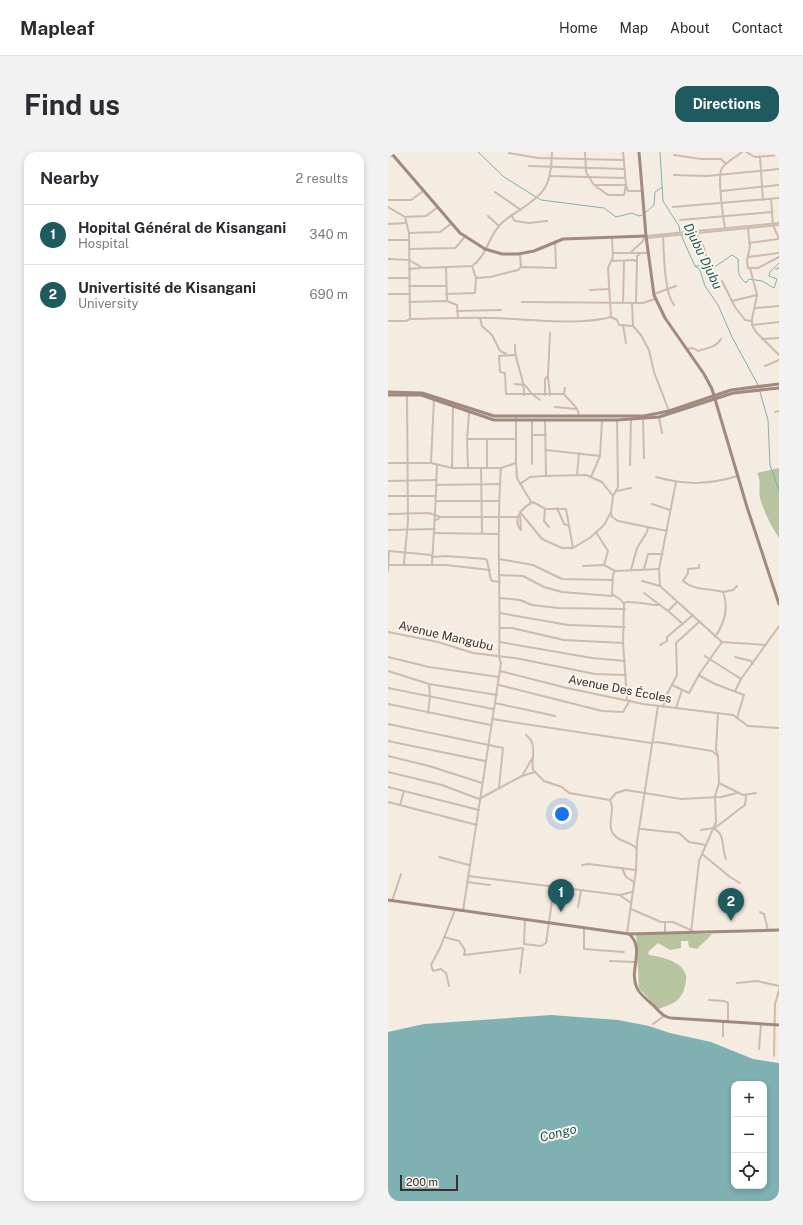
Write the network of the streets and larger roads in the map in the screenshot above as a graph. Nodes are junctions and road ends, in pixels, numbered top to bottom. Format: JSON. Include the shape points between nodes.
{"nodes":[{"id":1,"x":552,"y":152,"type":"edge"},
{"id":2,"x":585,"y":152,"type":"edge"},
{"id":3,"x":624,"y":152,"type":"edge"},
{"id":4,"x":639,"y":152,"type":"edge"},
{"id":5,"x":742,"y":152,"type":"edge"},
{"id":6,"x":746,"y":152,"type":"edge"},
{"id":7,"x":509,"y":153,"type":"dead end"},
{"id":8,"x":392,"y":155,"type":"edge"},
{"id":9,"x":674,"y":155,"type":"dead end"},
{"id":10,"x":779,"y":155,"type":"edge"},
{"id":11,"x":760,"y":157,"type":"junction"},
{"id":12,"x":552,"y":158,"type":"junction"},
{"id":13,"x":586,"y":159,"type":"junction"},
{"id":14,"x":388,"y":160,"type":"edge"},
{"id":15,"x":624,"y":160,"type":"junction"},
{"id":16,"x":726,"y":164,"type":"junction"},
{"id":17,"x":529,"y":166,"type":"dead end"},
{"id":18,"x":552,"y":168,"type":"junction"},
{"id":19,"x":586,"y":168,"type":"junction"},
{"id":20,"x":624,"y":169,"type":"junction"},
{"id":21,"x":779,"y":169,"type":"edge"},
{"id":22,"x":761,"y":171,"type":"junction"},
{"id":23,"x":674,"y":175,"type":"dead end"},
{"id":24,"x":721,"y":175,"type":"junction"},
{"id":25,"x":550,"y":176,"type":"junction"},
{"id":26,"x":587,"y":176,"type":"junction"},
{"id":27,"x":624,"y":178,"type":"junction"},
{"id":28,"x":594,"y":185,"type":"junction"},
{"id":29,"x":626,"y":185,"type":"junction"},
{"id":30,"x":779,"y":185,"type":"edge"},
{"id":31,"x":762,"y":187,"type":"junction"},
{"id":32,"x":721,"y":190,"type":"junction"},
{"id":33,"x":642,"y":191,"type":"junction"},
{"id":34,"x":422,"y":192,"type":"junction"},
{"id":35,"x":495,"y":192,"type":"dead end"},
{"id":36,"x":779,"y":198,"type":"edge"},
{"id":37,"x":771,"y":199,"type":"junction"},
{"id":38,"x":388,"y":200,"type":"edge"},
{"id":39,"x":763,"y":200,"type":"junction"},
{"id":40,"x":722,"y":204,"type":"junction"},
{"id":41,"x":388,"y":206,"type":"edge"},
{"id":42,"x":437,"y":207,"type":"junction"},
{"id":43,"x":673,"y":207,"type":"dead end"},
{"id":44,"x":521,"y":210,"type":"junction"},
{"id":45,"x":772,"y":212,"type":"junction"},
{"id":46,"x":511,"y":215,"type":"junction"},
{"id":47,"x":488,"y":216,"type":"dead end"},
{"id":48,"x":723,"y":216,"type":"junction"},
{"id":49,"x":405,"y":217,"type":"junction"},
{"id":50,"x":680,"y":220,"type":"dead end"},
{"id":51,"x":547,"y":221,"type":"dead end"},
{"id":52,"x":451,"y":223,"type":"junction"},
{"id":53,"x":388,"y":224,"type":"edge"},
{"id":54,"x":406,"y":224,"type":"junction"},
{"id":55,"x":772,"y":224,"type":"junction"},
{"id":56,"x":779,"y":224,"type":"edge"},
{"id":57,"x":499,"y":226,"type":"junction"},
{"id":58,"x":748,"y":228,"type":"junction"},
{"id":59,"x":725,"y":229,"type":"junction"},
{"id":60,"x":409,"y":233,"type":"junction"},
{"id":61,"x":682,"y":233,"type":"junction"},
{"id":62,"x":696,"y":233,"type":"junction"},
{"id":63,"x":678,"y":234,"type":"junction"},
{"id":64,"x":662,"y":236,"type":"junction"},
{"id":65,"x":645,"y":237,"type":"junction"},
{"id":66,"x":464,"y":238,"type":"junction"},
{"id":67,"x":612,"y":239,"type":"junction"},
{"id":68,"x":779,"y":239,"type":"edge"},
{"id":69,"x":388,"y":240,"type":"edge"},
{"id":70,"x":409,"y":240,"type":"junction"},
{"id":71,"x":555,"y":242,"type":"junction"},
{"id":72,"x":750,"y":243,"type":"junction"},
{"id":73,"x":409,"y":249,"type":"junction"},
{"id":74,"x":484,"y":250,"type":"junction"},
{"id":75,"x":614,"y":253,"type":"junction"},
{"id":76,"x":630,"y":253,"type":"junction"},
{"id":77,"x":648,"y":253,"type":"junction"},
{"id":78,"x":779,"y":253,"type":"edge"},
{"id":79,"x":641,"y":254,"type":"junction"},
{"id":80,"x":520,"y":255,"type":"junction"},
{"id":81,"x":748,"y":257,"type":"junction"},
{"id":82,"x":779,"y":257,"type":"edge"},
{"id":83,"x":388,"y":259,"type":"edge"},
{"id":84,"x":707,"y":259,"type":"dead end"},
{"id":85,"x":409,"y":260,"type":"junction"},
{"id":86,"x":612,"y":261,"type":"junction"},
{"id":87,"x":624,"y":261,"type":"junction"},
{"id":88,"x":637,"y":262,"type":"junction"},
{"id":89,"x":472,"y":266,"type":"junction"},
{"id":90,"x":421,"y":267,"type":"junction"},
{"id":91,"x":520,"y":267,"type":"junction"},
{"id":92,"x":446,"y":268,"type":"junction"},
{"id":93,"x":750,"y":268,"type":"junction"},
{"id":94,"x":779,"y":268,"type":"edge"},
{"id":95,"x":409,"y":269,"type":"junction"},
{"id":96,"x":776,"y":269,"type":"dead end"},
{"id":97,"x":388,"y":278,"type":"edge"},
{"id":98,"x":409,"y":278,"type":"junction"},
{"id":99,"x":476,"y":278,"type":"junction"},
{"id":100,"x":722,"y":281,"type":"dead end"},
{"id":101,"x":409,"y":286,"type":"junction"},
{"id":102,"x":446,"y":286,"type":"junction"},
{"id":103,"x":676,"y":286,"type":"dead end"},
{"id":104,"x":609,"y":289,"type":"junction"},
{"id":105,"x":590,"y":290,"type":"dead end"},
{"id":106,"x":668,"y":290,"type":"junction"},
{"id":107,"x":388,"y":294,"type":"edge"},
{"id":108,"x":409,"y":294,"type":"junction"},
{"id":109,"x":446,"y":294,"type":"junction"},
{"id":110,"x":654,"y":295,"type":"junction"},
{"id":111,"x":757,"y":295,"type":"junction"},
{"id":112,"x":655,"y":299,"type":"junction"},
{"id":113,"x":732,"y":301,"type":"junction"},
{"id":114,"x":409,"y":302,"type":"junction"},
{"id":115,"x":447,"y":302,"type":"junction"},
{"id":116,"x":522,"y":302,"type":"dead end"},
{"id":117,"x":609,"y":302,"type":"junction"},
{"id":118,"x":624,"y":302,"type":"junction"},
{"id":119,"x":632,"y":303,"type":"junction"},
{"id":120,"x":636,"y":303,"type":"junction"},
{"id":121,"x":674,"y":305,"type":"dead end"},
{"id":122,"x":779,"y":306,"type":"edge"},
{"id":123,"x":755,"y":308,"type":"junction"},
{"id":124,"x":501,"y":310,"type":"dead end"},
{"id":125,"x":457,"y":311,"type":"junction"},
{"id":126,"x":458,"y":318,"type":"junction"},
{"id":127,"x":480,"y":318,"type":"junction"},
{"id":128,"x":611,"y":318,"type":"junction"},
{"id":129,"x":410,"y":319,"type":"junction"},
{"id":130,"x":388,"y":321,"type":"edge"},
{"id":131,"x":752,"y":321,"type":"junction"},
{"id":132,"x":779,"y":322,"type":"edge"},
{"id":133,"x":623,"y":325,"type":"junction"},
{"id":134,"x":752,"y":325,"type":"junction"},
{"id":135,"x":633,"y":326,"type":"junction"},
{"id":136,"x":550,"y":333,"type":"dead end"},
{"id":137,"x":779,"y":338,"type":"edge"},
{"id":138,"x":720,"y":339,"type":"dead end"},
{"id":139,"x":762,"y":339,"type":"junction"},
{"id":140,"x":626,"y":343,"type":"dead end"},
{"id":141,"x":515,"y":345,"type":"dead end"},
{"id":142,"x":687,"y":349,"type":"junction"},
{"id":143,"x":508,"y":354,"type":"junction"},
{"id":144,"x":515,"y":355,"type":"junction"},
{"id":145,"x":779,"y":355,"type":"edge"},
{"id":146,"x":779,"y":360,"type":"edge"},
{"id":147,"x":765,"y":366,"type":"dead end"},
{"id":148,"x":548,"y":376,"type":"junction"},
{"id":149,"x":514,"y":384,"type":"dead end"},
{"id":150,"x":779,"y":384,"type":"edge"},
{"id":151,"x":525,"y":385,"type":"junction"},
{"id":152,"x":565,"y":388,"type":"dead end"},
{"id":153,"x":761,"y":388,"type":"junction"},
{"id":154,"x":779,"y":388,"type":"edge"},
{"id":155,"x":388,"y":393,"type":"edge"},
{"id":156,"x":408,"y":393,"type":"junction"},
{"id":157,"x":524,"y":395,"type":"junction"},
{"id":158,"x":533,"y":395,"type":"junction"},
{"id":159,"x":545,"y":395,"type":"junction"},
{"id":160,"x":550,"y":395,"type":"junction"},
{"id":161,"x":563,"y":395,"type":"junction"},
{"id":162,"x":434,"y":398,"type":"junction"},
{"id":163,"x":715,"y":398,"type":"junction"},
{"id":164,"x":540,"y":400,"type":"dead end"},
{"id":165,"x":453,"y":406,"type":"junction"},
{"id":166,"x":556,"y":407,"type":"dead end"},
{"id":167,"x":577,"y":409,"type":"junction"},
{"id":168,"x":779,"y":411,"type":"edge"},
{"id":169,"x":469,"y":412,"type":"junction"},
{"id":170,"x":669,"y":412,"type":"junction"},
{"id":171,"x":775,"y":412,"type":"dead end"},
{"id":172,"x":580,"y":416,"type":"junction"},
{"id":173,"x":659,"y":417,"type":"junction"},
{"id":174,"x":516,"y":418,"type":"junction"},
{"id":175,"x":631,"y":419,"type":"junction"},
{"id":176,"x":643,"y":419,"type":"junction"},
{"id":177,"x":532,"y":420,"type":"junction"},
{"id":178,"x":545,"y":420,"type":"junction"},
{"id":179,"x":580,"y":420,"type":"junction"},
{"id":180,"x":602,"y":420,"type":"junction"},
{"id":181,"x":617,"y":420,"type":"junction"},
{"id":182,"x":662,"y":433,"type":"dead end"},
{"id":183,"x":532,"y":435,"type":"junction"},
{"id":184,"x":546,"y":435,"type":"junction"},
{"id":185,"x":467,"y":438,"type":"junction"},
{"id":186,"x":487,"y":439,"type":"junction"},
{"id":187,"x":516,"y":439,"type":"junction"},
{"id":188,"x":546,"y":450,"type":"junction"},
{"id":189,"x":579,"y":453,"type":"junction"},
{"id":190,"x":600,"y":456,"type":"junction"},
{"id":191,"x":644,"y":458,"type":"dead end"},
{"id":192,"x":388,"y":463,"type":"edge"},
{"id":193,"x":408,"y":463,"type":"junction"},
{"id":194,"x":431,"y":463,"type":"junction"},
{"id":195,"x":516,"y":463,"type":"junction"},
{"id":196,"x":532,"y":464,"type":"dead end"},
{"id":197,"x":437,"y":465,"type":"junction"},
{"id":198,"x":630,"y":465,"type":"dead end"},
{"id":199,"x":452,"y":468,"type":"junction"},
{"id":200,"x":468,"y":468,"type":"junction"},
{"id":201,"x":481,"y":468,"type":"junction"},
{"id":202,"x":487,"y":468,"type":"junction"},
{"id":203,"x":501,"y":468,"type":"junction"},
{"id":204,"x":546,"y":475,"type":"junction"},
{"id":205,"x":577,"y":475,"type":"junction"},
{"id":206,"x":738,"y":476,"type":"junction"},
{"id":207,"x":591,"y":477,"type":"junction"},
{"id":208,"x":656,"y":477,"type":"dead end"},
{"id":209,"x":408,"y":480,"type":"junction"},
{"id":210,"x":436,"y":480,"type":"junction"},
{"id":211,"x":388,"y":481,"type":"edge"},
{"id":212,"x":676,"y":482,"type":"junction"},
{"id":213,"x":481,"y":484,"type":"junction"},
{"id":214,"x":500,"y":484,"type":"junction"},
{"id":215,"x":520,"y":484,"type":"junction"},
{"id":216,"x":436,"y":485,"type":"junction"},
{"id":217,"x":631,"y":488,"type":"dead end"},
{"id":218,"x":617,"y":491,"type":"junction"},
{"id":219,"x":388,"y":496,"type":"edge"},
{"id":220,"x":436,"y":496,"type":"junction"},
{"id":221,"x":613,"y":496,"type":"junction"},
{"id":222,"x":408,"y":497,"type":"junction"},
{"id":223,"x":481,"y":500,"type":"junction"},
{"id":224,"x":530,"y":500,"type":"junction"},
{"id":225,"x":436,"y":501,"type":"junction"},
{"id":226,"x":499,"y":501,"type":"junction"},
{"id":227,"x":533,"y":502,"type":"junction"},
{"id":228,"x":530,"y":504,"type":"junction"},
{"id":229,"x":652,"y":504,"type":"dead end"},
{"id":230,"x":557,"y":508,"type":"junction"},
{"id":231,"x":545,"y":509,"type":"junction"},
{"id":232,"x":670,"y":510,"type":"junction"},
{"id":233,"x":611,"y":512,"type":"junction"},
{"id":234,"x":388,"y":514,"type":"edge"},
{"id":235,"x":408,"y":514,"type":"junction"},
{"id":236,"x":436,"y":516,"type":"junction"},
{"id":237,"x":481,"y":516,"type":"junction"},
{"id":238,"x":499,"y":517,"type":"junction"},
{"id":239,"x":518,"y":517,"type":"junction"},
{"id":240,"x":441,"y":518,"type":"junction"},
{"id":241,"x":435,"y":520,"type":"junction"},
{"id":242,"x":569,"y":526,"type":"junction"},
{"id":243,"x":549,"y":527,"type":"dead end"},
{"id":244,"x":648,"y":527,"type":"junction"},
{"id":245,"x":435,"y":529,"type":"junction"},
{"id":246,"x":388,"y":530,"type":"edge"},
{"id":247,"x":408,"y":530,"type":"junction"},
{"id":248,"x":667,"y":531,"type":"junction"},
{"id":249,"x":596,"y":532,"type":"junction"},
{"id":250,"x":434,"y":533,"type":"junction"},
{"id":251,"x":482,"y":534,"type":"junction"},
{"id":252,"x":498,"y":534,"type":"junction"},
{"id":253,"x":573,"y":548,"type":"junction"},
{"id":254,"x":388,"y":551,"type":"edge"},
{"id":255,"x":405,"y":552,"type":"junction"},
{"id":256,"x":663,"y":554,"type":"junction"},
{"id":257,"x":432,"y":556,"type":"junction"},
{"id":258,"x":499,"y":559,"type":"junction"},
{"id":259,"x":432,"y":564,"type":"junction"},
{"id":260,"x":389,"y":565,"type":"junction"},
{"id":261,"x":405,"y":565,"type":"junction"},
{"id":262,"x":604,"y":565,"type":"junction"},
{"id":263,"x":699,"y":565,"type":"dead end"},
{"id":264,"x":582,"y":566,"type":"dead end"},
{"id":265,"x":644,"y":569,"type":"junction"},
{"id":266,"x":659,"y":569,"type":"junction"},
{"id":267,"x":490,"y":570,"type":"junction"},
{"id":268,"x":631,"y":570,"type":"junction"},
{"id":269,"x":388,"y":571,"type":"edge"},
{"id":270,"x":615,"y":571,"type":"junction"},
{"id":271,"x":500,"y":576,"type":"junction"},
{"id":272,"x":613,"y":580,"type":"junction"},
{"id":273,"x":642,"y":581,"type":"dead end"},
{"id":274,"x":500,"y":582,"type":"junction"},
{"id":275,"x":660,"y":586,"type":"junction"},
{"id":276,"x":737,"y":586,"type":"dead end"},
{"id":277,"x":723,"y":592,"type":"junction"},
{"id":278,"x":644,"y":593,"type":"dead end"},
{"id":279,"x":614,"y":596,"type":"junction"},
{"id":280,"x":500,"y":598,"type":"junction"},
{"id":281,"x":678,"y":601,"type":"junction"},
{"id":282,"x":624,"y":604,"type":"junction"},
{"id":283,"x":660,"y":604,"type":"junction"},
{"id":284,"x":779,"y":604,"type":"edge"},
{"id":285,"x":625,"y":609,"type":"junction"},
{"id":286,"x":668,"y":611,"type":"junction"},
{"id":287,"x":500,"y":613,"type":"junction"},
{"id":288,"x":693,"y":615,"type":"junction"},
{"id":289,"x":699,"y":622,"type":"junction"},
{"id":290,"x":683,"y":624,"type":"junction"},
{"id":291,"x":779,"y":626,"type":"edge"},
{"id":292,"x":625,"y":627,"type":"junction"},
{"id":293,"x":500,"y":628,"type":"junction"},
{"id":294,"x":388,"y":632,"type":"edge"},
{"id":295,"x":716,"y":637,"type":"junction"},
{"id":296,"x":500,"y":642,"type":"junction"},
{"id":297,"x":722,"y":642,"type":"junction"},
{"id":298,"x":623,"y":643,"type":"junction"},
{"id":299,"x":660,"y":645,"type":"dead end"},
{"id":300,"x":766,"y":645,"type":"junction"},
{"id":301,"x":705,"y":656,"type":"dead end"},
{"id":302,"x":388,"y":657,"type":"edge"},
{"id":303,"x":499,"y":657,"type":"junction"},
{"id":304,"x":735,"y":657,"type":"dead end"},
{"id":305,"x":710,"y":659,"type":"junction"},
{"id":306,"x":625,"y":661,"type":"junction"},
{"id":307,"x":753,"y":664,"type":"junction"},
{"id":308,"x":388,"y":671,"type":"edge"},
{"id":309,"x":500,"y":671,"type":"junction"},
{"id":310,"x":700,"y":674,"type":"junction"},
{"id":311,"x":626,"y":675,"type":"junction"},
{"id":312,"x":499,"y":677,"type":"junction"},
{"id":313,"x":741,"y":679,"type":"junction"},
{"id":314,"x":429,"y":684,"type":"junction"},
{"id":315,"x":499,"y":685,"type":"junction"},
{"id":316,"x":672,"y":685,"type":"junction"},
{"id":317,"x":388,"y":688,"type":"edge"},
{"id":318,"x":682,"y":690,"type":"junction"},
{"id":319,"x":735,"y":691,"type":"junction"},
{"id":320,"x":497,"y":695,"type":"junction"},
{"id":321,"x":430,"y":697,"type":"junction"},
{"id":322,"x":628,"y":700,"type":"junction"},
{"id":323,"x":495,"y":703,"type":"junction"},
{"id":324,"x":388,"y":704,"type":"edge"},
{"id":325,"x":658,"y":706,"type":"junction"},
{"id":326,"x":663,"y":707,"type":"junction"},
{"id":327,"x":676,"y":708,"type":"junction"},
{"id":328,"x":493,"y":709,"type":"junction"},
{"id":329,"x":718,"y":713,"type":"junction"},
{"id":330,"x":428,"y":714,"type":"junction"},
{"id":331,"x":555,"y":716,"type":"dead end"},
{"id":332,"x":737,"y":718,"type":"junction"},
{"id":333,"x":492,"y":719,"type":"junction"},
{"id":334,"x":388,"y":724,"type":"edge"},
{"id":335,"x":491,"y":725,"type":"junction"},
{"id":336,"x":779,"y":728,"type":"edge"},
{"id":337,"x":526,"y":735,"type":"dead end"},
{"id":338,"x":652,"y":736,"type":"junction"},
{"id":339,"x":388,"y":741,"type":"edge"},
{"id":340,"x":657,"y":742,"type":"junction"},
{"id":341,"x":651,"y":743,"type":"junction"},
{"id":342,"x":488,"y":744,"type":"junction"},
{"id":343,"x":716,"y":749,"type":"junction"},
{"id":344,"x":712,"y":751,"type":"junction"},
{"id":345,"x":388,"y":756,"type":"edge"},
{"id":346,"x":533,"y":756,"type":"junction"},
{"id":347,"x":718,"y":756,"type":"junction"},
{"id":348,"x":485,"y":761,"type":"junction"},
{"id":349,"x":388,"y":772,"type":"edge"},
{"id":350,"x":535,"y":772,"type":"junction"},
{"id":351,"x":522,"y":776,"type":"junction"},
{"id":352,"x":482,"y":783,"type":"junction"},
{"id":353,"x":719,"y":783,"type":"junction"},
{"id":354,"x":388,"y":787,"type":"edge"},
{"id":355,"x":499,"y":787,"type":"junction"},
{"id":356,"x":404,"y":791,"type":"junction"},
{"id":357,"x":737,"y":793,"type":"junction"},
{"id":358,"x":756,"y":793,"type":"dead end"},
{"id":359,"x":644,"y":794,"type":"junction"},
{"id":360,"x":746,"y":795,"type":"junction"},
{"id":361,"x":715,"y":796,"type":"junction"},
{"id":362,"x":480,"y":799,"type":"junction"},
{"id":363,"x":610,"y":800,"type":"junction"},
{"id":364,"x":388,"y":802,"type":"edge"},
{"id":365,"x":400,"y":805,"type":"junction"},
{"id":366,"x":478,"y":810,"type":"junction"},
{"id":367,"x":477,"y":825,"type":"junction"},
{"id":368,"x":639,"y":826,"type":"junction"},
{"id":369,"x":713,"y":828,"type":"junction"},
{"id":370,"x":641,"y":829,"type":"junction"},
{"id":371,"x":701,"y":830,"type":"dead end"},
{"id":372,"x":638,"y":833,"type":"junction"},
{"id":373,"x":706,"y":845,"type":"junction"},
{"id":374,"x":636,"y":849,"type":"junction"},
{"id":375,"x":702,"y":854,"type":"junction"},
{"id":376,"x":439,"y":857,"type":"dead end"},
{"id":377,"x":726,"y":859,"type":"dead end"},
{"id":378,"x":469,"y":865,"type":"junction"},
{"id":379,"x":582,"y":865,"type":"dead end"},
{"id":380,"x":622,"y":868,"type":"junction"},
{"id":381,"x":636,"y":870,"type":"junction"},
{"id":382,"x":401,"y":874,"type":"dead end"},
{"id":383,"x":468,"y":876,"type":"junction"},
{"id":384,"x":467,"y":882,"type":"junction"},
{"id":385,"x":634,"y":882,"type":"junction"},
{"id":386,"x":740,"y":883,"type":"dead end"},
{"id":387,"x":490,"y":885,"type":"dead end"},
{"id":388,"x":552,"y":887,"type":"junction"},
{"id":389,"x":581,"y":890,"type":"junction"},
{"id":390,"x":632,"y":892,"type":"junction"},
{"id":391,"x":620,"y":895,"type":"junction"},
{"id":392,"x":388,"y":900,"type":"edge"},
{"id":393,"x":392,"y":901,"type":"junction"},
{"id":394,"x":631,"y":903,"type":"junction"},
{"id":395,"x":578,"y":907,"type":"dead end"},
{"id":396,"x":631,"y":909,"type":"junction"},
{"id":397,"x":455,"y":910,"type":"junction"},
{"id":398,"x":463,"y":911,"type":"junction"},
{"id":399,"x":760,"y":912,"type":"dead end"},
{"id":400,"x":525,"y":919,"type":"junction"},
{"id":401,"x":549,"y":922,"type":"junction"},
{"id":402,"x":665,"y":922,"type":"junction"},
{"id":403,"x":584,"y":928,"type":"junction"},
{"id":404,"x":690,"y":929,"type":"junction"},
{"id":405,"x":779,"y":930,"type":"edge"},
{"id":406,"x":768,"y":931,"type":"junction"},
{"id":407,"x":691,"y":933,"type":"junction"},
{"id":408,"x":698,"y":933,"type":"junction"},
{"id":409,"x":628,"y":934,"type":"junction"},
{"id":410,"x":637,"y":934,"type":"junction"},
{"id":411,"x":665,"y":934,"type":"junction"},
{"id":412,"x":444,"y":937,"type":"junction"},
{"id":413,"x":635,"y":939,"type":"junction"},
{"id":414,"x":524,"y":944,"type":"junction"},
{"id":415,"x":523,"y":948,"type":"junction"},
{"id":416,"x":624,"y":952,"type":"dead end"},
{"id":417,"x":610,"y":961,"type":"dead end"},
{"id":418,"x":637,"y":962,"type":"junction"},
{"id":419,"x":520,"y":973,"type":"dead end"},
{"id":420,"x":737,"y":983,"type":"dead end"},
{"id":421,"x":449,"y":986,"type":"dead end"},
{"id":422,"x":779,"y":986,"type":"edge"},
{"id":423,"x":779,"y":990,"type":"edge"},
{"id":424,"x":708,"y":1000,"type":"dead end"},
{"id":425,"x":664,"y":1016,"type":"junction"},
{"id":426,"x":723,"y":1021,"type":"junction"},
{"id":427,"x":728,"y":1021,"type":"junction"},
{"id":428,"x":653,"y":1024,"type":"dead end"},
{"id":429,"x":761,"y":1024,"type":"junction"},
{"id":430,"x":777,"y":1025,"type":"edge"},
{"id":431,"x":723,"y":1036,"type":"dead end"},
{"id":432,"x":759,"y":1049,"type":"dead end"},
{"id":433,"x":774,"y":1056,"type":"dead end"}],
"edges":[{"from":1,"to":12,"type":"street"},
{"from":2,"to":13,"type":"street"},
{"from":3,"to":15,"type":"street"},
{"from":4,"to":33,"type":"street"},
{"from":5,"to":16,"type":"street"},
{"from":6,"to":11,"type":"street"},
{"from":7,"to":12,"type":"street"},
{"from":8,"to":14,"type":"street"},
{"from":8,"to":34,"type":"street"},
{"from":8,"to":42,"type":"street"},
{"from":9,"to":16,"type":"street","via":[[721,159]]},
{"from":10,"to":11,"type":"street"},
{"from":11,"to":22,"type":"street"},
{"from":12,"to":13,"type":"street"},
{"from":12,"to":18,"type":"street"},
{"from":13,"to":15,"type":"street"},
{"from":13,"to":19,"type":"street"},
{"from":15,"to":20,"type":"street"},
{"from":16,"to":24,"type":"street"},
{"from":17,"to":18,"type":"street"},
{"from":18,"to":19,"type":"street"},
{"from":18,"to":25,"type":"street"},
{"from":19,"to":20,"type":"street"},
{"from":19,"to":26,"type":"street"},
{"from":20,"to":27,"type":"street"},
{"from":21,"to":22,"type":"street"},
{"from":22,"to":24,"type":"street"},
{"from":22,"to":31,"type":"street"},
{"from":23,"to":24,"type":"street"},
{"from":24,"to":32,"type":"street"},
{"from":25,"to":26,"type":"street"},
{"from":25,"to":44,"type":"street","via":[[544,192]]},
{"from":26,"to":27,"type":"street"},
{"from":26,"to":28,"type":"street"},
{"from":27,"to":29,"type":"street"},
{"from":28,"to":29,"type":"street"},
{"from":28,"to":29,"type":"street","via":[[608,195],[624,195]]},
{"from":29,"to":33,"type":"street","via":[[628,191]]},
{"from":30,"to":31,"type":"street"},
{"from":31,"to":32,"type":"street"},
{"from":31,"to":39,"type":"street"},
{"from":32,"to":40,"type":"street"},
{"from":33,"to":65,"type":"street"},
{"from":34,"to":38,"type":"street","via":[[411,200]]},
{"from":34,"to":42,"type":"street"},
{"from":35,"to":44,"type":"street"},
{"from":36,"to":37,"type":"street"},
{"from":37,"to":39,"type":"street"},
{"from":37,"to":45,"type":"street"},
{"from":39,"to":40,"type":"street"},
{"from":40,"to":43,"type":"street"},
{"from":40,"to":48,"type":"street"},
{"from":41,"to":49,"type":"street"},
{"from":42,"to":49,"type":"street","via":[[426,216]]},
{"from":42,"to":52,"type":"street"},
{"from":44,"to":46,"type":"street"},
{"from":45,"to":48,"type":"street"},
{"from":45,"to":55,"type":"street"},
{"from":46,"to":51,"type":"street","via":[[515,221]]},
{"from":46,"to":57,"type":"street"},
{"from":47,"to":57,"type":"street"},
{"from":48,"to":50,"type":"street"},
{"from":48,"to":59,"type":"street"},
{"from":49,"to":54,"type":"street"},
{"from":52,"to":60,"type":"street","via":[[440,232]]},
{"from":52,"to":66,"type":"street"},
{"from":52,"to":74,"type":"street"},
{"from":53,"to":54,"type":"street"},
{"from":54,"to":60,"type":"street"},
{"from":55,"to":56,"type":"street"},
{"from":55,"to":58,"type":"street"},
{"from":55,"to":59,"type":"street"},
{"from":55,"to":68,"type":"street"},
{"from":57,"to":74,"type":"street"},
{"from":58,"to":59,"type":"street"},
{"from":58,"to":72,"type":"street"},
{"from":59,"to":61,"type":"street"},
{"from":59,"to":62,"type":"street"},
{"from":60,"to":70,"type":"street"},
{"from":61,"to":62,"type":"street"},
{"from":61,"to":63,"type":"street"},
{"from":62,"to":84,"type":"street"},
{"from":63,"to":64,"type":"street"},
{"from":63,"to":65,"type":"street"},
{"from":64,"to":65,"type":"street"},
{"from":64,"to":106,"type":"street"},
{"from":65,"to":67,"type":"street"},
{"from":65,"to":76,"type":"street"},
{"from":65,"to":77,"type":"street"},
{"from":66,"to":73,"type":"street","via":[[455,248]]},
{"from":66,"to":74,"type":"street"},
{"from":67,"to":71,"type":"street"},
{"from":67,"to":75,"type":"street"},
{"from":68,"to":72,"type":"street"},
{"from":69,"to":70,"type":"street"},
{"from":70,"to":73,"type":"street"},
{"from":71,"to":74,"type":"street","via":[[534,251],[518,254]]},
{"from":71,"to":80,"type":"street","via":[[535,252]]},
{"from":71,"to":91,"type":"street","via":[[556,268]]},
{"from":72,"to":81,"type":"street"},
{"from":73,"to":85,"type":"street"},
{"from":74,"to":80,"type":"street","via":[[502,255]]},
{"from":74,"to":89,"type":"street","via":[[481,258]]},
{"from":75,"to":76,"type":"street"},
{"from":75,"to":86,"type":"street"},
{"from":76,"to":79,"type":"street"},
{"from":77,"to":79,"type":"street"},
{"from":77,"to":110,"type":"street"},
{"from":78,"to":81,"type":"street"},
{"from":79,"to":88,"type":"street","via":[[636,257]]},
{"from":80,"to":91,"type":"street"},
{"from":81,"to":93,"type":"street","via":[[747,264]]},
{"from":82,"to":93,"type":"street","via":[[758,268]]},
{"from":83,"to":85,"type":"street"},
{"from":85,"to":90,"type":"street"},
{"from":85,"to":95,"type":"street"},
{"from":86,"to":87,"type":"street"},
{"from":86,"to":104,"type":"street","via":[[608,268]]},
{"from":87,"to":88,"type":"street"},
{"from":87,"to":118,"type":"street"},
{"from":88,"to":120,"type":"street"},
{"from":89,"to":92,"type":"street"},
{"from":89,"to":99,"type":"street"},
{"from":90,"to":92,"type":"street"},
{"from":90,"to":95,"type":"street"},
{"from":91,"to":99,"type":"street","via":[[518,270]]},
{"from":92,"to":102,"type":"street"},
{"from":93,"to":111,"type":"street"},
{"from":94,"to":96,"type":"street"},
{"from":95,"to":98,"type":"street"},
{"from":97,"to":98,"type":"street"},
{"from":98,"to":101,"type":"street"},
{"from":99,"to":109,"type":"street","via":[[476,292],[473,294]]},
{"from":100,"to":113,"type":"street"},
{"from":101,"to":102,"type":"street"},
{"from":101,"to":108,"type":"street"},
{"from":102,"to":109,"type":"street"},
{"from":103,"to":106,"type":"street"},
{"from":104,"to":105,"type":"street"},
{"from":104,"to":117,"type":"street"},
{"from":106,"to":110,"type":"street"},
{"from":106,"to":121,"type":"street","via":[[670,301]]},
{"from":107,"to":108,"type":"street"},
{"from":108,"to":114,"type":"street"},
{"from":109,"to":115,"type":"street"},
{"from":110,"to":112,"type":"street"},
{"from":111,"to":113,"type":"street"},
{"from":111,"to":123,"type":"street"},
{"from":112,"to":120,"type":"street"},
{"from":112,"to":142,"type":"street"},
{"from":113,"to":131,"type":"street","via":[[745,320]]},
{"from":114,"to":115,"type":"street"},
{"from":114,"to":129,"type":"street"},
{"from":115,"to":125,"type":"street","via":[[456,305]]},
{"from":116,"to":117,"type":"street"},
{"from":117,"to":118,"type":"street"},
{"from":117,"to":128,"type":"street"},
{"from":118,"to":119,"type":"street"},
{"from":119,"to":120,"type":"street"},
{"from":119,"to":135,"type":"street"},
{"from":122,"to":123,"type":"street"},
{"from":123,"to":131,"type":"street"},
{"from":124,"to":125,"type":"street"},
{"from":125,"to":126,"type":"street"},
{"from":126,"to":127,"type":"street"},
{"from":126,"to":129,"type":"street"},
{"from":127,"to":128,"type":"street","via":[[591,321]]},
{"from":127,"to":143,"type":"street","via":[[482,326],[492,335],[500,351]]},
{"from":128,"to":133,"type":"street"},
{"from":129,"to":130,"type":"street"},
{"from":131,"to":134,"type":"street"},
{"from":132,"to":134,"type":"street"},
{"from":133,"to":135,"type":"street"},
{"from":133,"to":140,"type":"street"},
{"from":134,"to":139,"type":"street"},
{"from":135,"to":170,"type":"street","via":[[649,350]]},
{"from":136,"to":148,"type":"street"},
{"from":137,"to":139,"type":"street"},
{"from":138,"to":142,"type":"street","via":[[708,350]]},
{"from":139,"to":145,"type":"street"},
{"from":141,"to":144,"type":"street"},
{"from":142,"to":163,"type":"street","via":[[704,374]]},
{"from":143,"to":144,"type":"street"},
{"from":143,"to":157,"type":"street","via":[[499,357],[500,372],[505,373],[505,393]]},
{"from":144,"to":151,"type":"street"},
{"from":146,"to":147,"type":"street"},
{"from":148,"to":159,"type":"street","via":[[545,379]]},
{"from":148,"to":160,"type":"street"},
{"from":149,"to":151,"type":"street"},
{"from":150,"to":153,"type":"street"},
{"from":151,"to":157,"type":"street"},
{"from":151,"to":158,"type":"street"},
{"from":152,"to":161,"type":"street"},
{"from":153,"to":154,"type":"street"},
{"from":153,"to":163,"type":"street","via":[[734,389]]},
{"from":155,"to":156,"type":"street"},
{"from":156,"to":162,"type":"street","via":[[420,392]]},
{"from":156,"to":193,"type":"street"},
{"from":157,"to":158,"type":"street"},
{"from":158,"to":159,"type":"street"},
{"from":158,"to":164,"type":"street"},
{"from":159,"to":160,"type":"street"},
{"from":160,"to":161,"type":"street"},
{"from":161,"to":167,"type":"street"},
{"from":162,"to":165,"type":"street"},
{"from":162,"to":174,"type":"street","via":[[494,416]]},
{"from":162,"to":194,"type":"street"},
{"from":163,"to":170,"type":"street"},
{"from":163,"to":206,"type":"street"},
{"from":165,"to":169,"type":"street"},
{"from":165,"to":199,"type":"street"},
{"from":166,"to":167,"type":"street"},
{"from":167,"to":172,"type":"street"},
{"from":168,"to":171,"type":"street"},
{"from":169,"to":174,"type":"street","via":[[494,420]]},
{"from":169,"to":185,"type":"street"},
{"from":170,"to":172,"type":"street","via":[[644,416]]},
{"from":170,"to":173,"type":"street"},
{"from":172,"to":174,"type":"street"},
{"from":172,"to":179,"type":"street"},
{"from":173,"to":176,"type":"street"},
{"from":173,"to":182,"type":"street"},
{"from":174,"to":177,"type":"street"},
{"from":174,"to":187,"type":"street"},
{"from":175,"to":176,"type":"street"},
{"from":175,"to":181,"type":"street"},
{"from":175,"to":198,"type":"street"},
{"from":176,"to":191,"type":"street"},
{"from":177,"to":178,"type":"street"},
{"from":177,"to":183,"type":"street"},
{"from":178,"to":179,"type":"street"},
{"from":178,"to":184,"type":"street"},
{"from":179,"to":180,"type":"street"},
{"from":180,"to":181,"type":"street"},
{"from":180,"to":190,"type":"street"},
{"from":181,"to":218,"type":"street"},
{"from":183,"to":184,"type":"street"},
{"from":183,"to":196,"type":"street"},
{"from":184,"to":188,"type":"street"},
{"from":185,"to":186,"type":"street"},
{"from":185,"to":200,"type":"street"},
{"from":186,"to":187,"type":"street"},
{"from":186,"to":202,"type":"street"},
{"from":187,"to":195,"type":"street"},
{"from":188,"to":189,"type":"street"},
{"from":188,"to":204,"type":"street"},
{"from":189,"to":190,"type":"street"},
{"from":189,"to":205,"type":"street"},
{"from":190,"to":207,"type":"street"},
{"from":192,"to":193,"type":"street"},
{"from":193,"to":194,"type":"street"},
{"from":193,"to":209,"type":"street"},
{"from":194,"to":197,"type":"street"},
{"from":195,"to":203,"type":"street"},
{"from":195,"to":215,"type":"street"},
{"from":197,"to":199,"type":"street"},
{"from":197,"to":210,"type":"street"},
{"from":199,"to":200,"type":"street"},
{"from":200,"to":201,"type":"street"},
{"from":201,"to":202,"type":"street"},
{"from":201,"to":213,"type":"street"},
{"from":202,"to":203,"type":"street"},
{"from":203,"to":214,"type":"street"},
{"from":204,"to":205,"type":"street"},
{"from":204,"to":215,"type":"street","via":[[530,477]]},
{"from":205,"to":207,"type":"street"},
{"from":206,"to":212,"type":"street","via":[[702,483]]},
{"from":206,"to":284,"type":"street"},
{"from":207,"to":221,"type":"street","via":[[602,482]]},
{"from":208,"to":212,"type":"street"},
{"from":209,"to":210,"type":"street"},
{"from":209,"to":211,"type":"street"},
{"from":209,"to":222,"type":"street"},
{"from":210,"to":216,"type":"street"},
{"from":212,"to":232,"type":"street"},
{"from":213,"to":214,"type":"street"},
{"from":213,"to":216,"type":"street"},
{"from":213,"to":223,"type":"street"},
{"from":214,"to":226,"type":"street"},
{"from":215,"to":224,"type":"street"},
{"from":216,"to":220,"type":"street"},
{"from":217,"to":218,"type":"street"},
{"from":218,"to":221,"type":"street"},
{"from":219,"to":222,"type":"street"},
{"from":220,"to":222,"type":"street"},
{"from":220,"to":225,"type":"street"},
{"from":221,"to":233,"type":"street"},
{"from":222,"to":235,"type":"street"},
{"from":223,"to":225,"type":"street"},
{"from":223,"to":226,"type":"street"},
{"from":223,"to":237,"type":"street"},
{"from":224,"to":227,"type":"street"},
{"from":224,"to":228,"type":"street"},
{"from":225,"to":236,"type":"street"},
{"from":226,"to":238,"type":"street"},
{"from":227,"to":228,"type":"street"},
{"from":227,"to":231,"type":"street"},
{"from":228,"to":239,"type":"street"},
{"from":229,"to":232,"type":"street"},
{"from":230,"to":231,"type":"street"},
{"from":230,"to":242,"type":"street","via":[[564,524]]},
{"from":230,"to":242,"type":"street","via":[[566,509]]},
{"from":231,"to":243,"type":"street","via":[[544,521]]},
{"from":232,"to":248,"type":"street"},
{"from":233,"to":244,"type":"street","via":[[612,517],[618,521]]},
{"from":233,"to":249,"type":"street","via":[[604,525]]},
{"from":234,"to":235,"type":"street"},
{"from":235,"to":236,"type":"street","via":[[429,513]]},
{"from":235,"to":247,"type":"street"},
{"from":236,"to":240,"type":"street"},
{"from":236,"to":241,"type":"street"},
{"from":237,"to":238,"type":"street"},
{"from":237,"to":240,"type":"street"},
{"from":237,"to":251,"type":"street"},
{"from":238,"to":239,"type":"street"},
{"from":238,"to":252,"type":"street"},
{"from":239,"to":253,"type":"street","via":[[518,526],[521,530],[520,512],[542,539],[562,548]]},
{"from":240,"to":241,"type":"street"},
{"from":241,"to":245,"type":"street"},
{"from":242,"to":253,"type":"street"},
{"from":244,"to":248,"type":"street"},
{"from":244,"to":268,"type":"street","via":[[648,532],[637,548]]},
{"from":245,"to":247,"type":"street"},
{"from":245,"to":250,"type":"street"},
{"from":246,"to":247,"type":"street"},
{"from":247,"to":255,"type":"street"},
{"from":248,"to":256,"type":"street"},
{"from":249,"to":253,"type":"street","via":[[583,544]]},
{"from":249,"to":262,"type":"street","via":[[608,551]]},
{"from":250,"to":251,"type":"street"},
{"from":250,"to":257,"type":"street"},
{"from":251,"to":252,"type":"street"},
{"from":252,"to":258,"type":"street"},
{"from":254,"to":255,"type":"street"},
{"from":254,"to":260,"type":"street"},
{"from":255,"to":257,"type":"street"},
{"from":255,"to":261,"type":"street"},
{"from":256,"to":265,"type":"street","via":[[648,554]]},
{"from":256,"to":266,"type":"street"},
{"from":257,"to":259,"type":"street"},
{"from":257,"to":267,"type":"street","via":[[485,558]]},
{"from":258,"to":271,"type":"street"},
{"from":258,"to":272,"type":"street","via":[[533,565],[562,579]]},
{"from":259,"to":261,"type":"street"},
{"from":259,"to":267,"type":"street"},
{"from":260,"to":261,"type":"street"},
{"from":260,"to":269,"type":"street"},
{"from":262,"to":264,"type":"street"},
{"from":262,"to":270,"type":"street"},
{"from":263,"to":277,"type":"street","via":[[699,568],[688,569],[682,581],[703,590]]},
{"from":265,"to":266,"type":"street"},
{"from":265,"to":268,"type":"street"},
{"from":266,"to":275,"type":"street"},
{"from":267,"to":274,"type":"street","via":[[491,580]]},
{"from":268,"to":270,"type":"street"},
{"from":270,"to":272,"type":"street"},
{"from":271,"to":274,"type":"street"},
{"from":271,"to":279,"type":"street","via":[[523,576],[544,587],[562,592]]},
{"from":272,"to":279,"type":"street"},
{"from":273,"to":275,"type":"street"},
{"from":274,"to":280,"type":"street"},
{"from":275,"to":281,"type":"street"},
{"from":276,"to":277,"type":"street"},
{"from":277,"to":295,"type":"street","via":[[725,618]]},
{"from":278,"to":283,"type":"street"},
{"from":279,"to":282,"type":"street"},
{"from":280,"to":285,"type":"street","via":[[558,608]]},
{"from":280,"to":287,"type":"street"},
{"from":281,"to":286,"type":"street"},
{"from":281,"to":288,"type":"street"},
{"from":282,"to":283,"type":"street"},
{"from":282,"to":285,"type":"street"},
{"from":283,"to":286,"type":"street"},
{"from":285,"to":292,"type":"street"},
{"from":286,"to":290,"type":"street"},
{"from":287,"to":292,"type":"street","via":[[560,624]]},
{"from":287,"to":293,"type":"street"},
{"from":288,"to":289,"type":"street"},
{"from":288,"to":290,"type":"street"},
{"from":289,"to":295,"type":"street"},
{"from":289,"to":316,"type":"street","via":[[676,643],[677,671]]},
{"from":290,"to":299,"type":"street"},
{"from":291,"to":300,"type":"street"},
{"from":292,"to":298,"type":"street"},
{"from":293,"to":296,"type":"street"},
{"from":293,"to":298,"type":"street","via":[[512,628],[564,640]]},
{"from":294,"to":303,"type":"street","name":"Avenue Mangubu"},
{"from":295,"to":297,"type":"street"},
{"from":296,"to":303,"type":"street"},
{"from":296,"to":306,"type":"street"},
{"from":297,"to":300,"type":"street"},
{"from":297,"to":305,"type":"street"},
{"from":298,"to":306,"type":"street"},
{"from":300,"to":307,"type":"street"},
{"from":301,"to":305,"type":"street"},
{"from":302,"to":312,"type":"street","via":[[429,667]]},
{"from":303,"to":309,"type":"street"},
{"from":303,"to":311,"type":"street","name":"Avenue Mangubu","via":[[595,674]]},
{"from":304,"to":307,"type":"street","via":[[751,661]]},
{"from":305,"to":310,"type":"street"},
{"from":305,"to":313,"type":"street"},
{"from":306,"to":311,"type":"street"},
{"from":307,"to":313,"type":"street"},
{"from":308,"to":314,"type":"street"},
{"from":309,"to":312,"type":"street"},
{"from":309,"to":322,"type":"street","name":"Avenue Des Écoles"},
{"from":310,"to":318,"type":"street","via":[[690,692]]},
{"from":310,"to":319,"type":"street","via":[[711,682]]},
{"from":311,"to":322,"type":"street"},
{"from":312,"to":315,"type":"street"},
{"from":313,"to":319,"type":"street"},
{"from":314,"to":320,"type":"street"},
{"from":314,"to":321,"type":"street"},
{"from":315,"to":320,"type":"street"},
{"from":315,"to":322,"type":"street","via":[[602,712],[623,712]]},
{"from":316,"to":318,"type":"street"},
{"from":316,"to":326,"type":"street"},
{"from":317,"to":321,"type":"street"},
{"from":318,"to":327,"type":"street"},
{"from":319,"to":332,"type":"street","via":[[744,696]]},
{"from":320,"to":323,"type":"street"},
{"from":321,"to":328,"type":"street"},
{"from":321,"to":330,"type":"street"},
{"from":322,"to":325,"type":"street","name":"Avenue Des Écoles"},
{"from":323,"to":328,"type":"street"},
{"from":323,"to":331,"type":"street"},
{"from":324,"to":330,"type":"street"},
{"from":325,"to":326,"type":"street","name":"Avenue Des Écoles"},
{"from":325,"to":338,"type":"street"},
{"from":326,"to":327,"type":"street","name":"Avenue Des Écoles"},
{"from":327,"to":329,"type":"street","name":"Avenue Des Écoles"},
{"from":328,"to":333,"type":"street"},
{"from":329,"to":332,"type":"street","name":"Avenue Des Écoles"},
{"from":329,"to":343,"type":"street"},
{"from":330,"to":335,"type":"street"},
{"from":332,"to":336,"type":"street","name":"Avenue Des Écoles","via":[[748,726]]},
{"from":333,"to":335,"type":"street"},
{"from":333,"to":341,"type":"street"},
{"from":334,"to":342,"type":"street"},
{"from":335,"to":342,"type":"street"},
{"from":337,"to":346,"type":"street","via":[[534,747]]},
{"from":338,"to":340,"type":"street"},
{"from":338,"to":341,"type":"street"},
{"from":339,"to":348,"type":"street"},
{"from":340,"to":341,"type":"street"},
{"from":340,"to":344,"type":"street"},
{"from":341,"to":359,"type":"street"},
{"from":342,"to":348,"type":"street"},
{"from":342,"to":355,"type":"street","via":[[504,748]]},
{"from":343,"to":344,"type":"street"},
{"from":343,"to":347,"type":"street"},
{"from":344,"to":347,"type":"street"},
{"from":345,"to":352,"type":"street"},
{"from":346,"to":350,"type":"street"},
{"from":346,"to":351,"type":"street"},
{"from":347,"to":353,"type":"street"},
{"from":348,"to":352,"type":"street"},
{"from":349,"to":362,"type":"street"},
{"from":350,"to":351,"type":"street"},
{"from":350,"to":363,"type":"street","via":[[544,781],[562,787],[569,793]]},
{"from":351,"to":355,"type":"street"},
{"from":352,"to":362,"type":"street"},
{"from":353,"to":357,"type":"street"},
{"from":353,"to":361,"type":"street"},
{"from":354,"to":356,"type":"street"},
{"from":355,"to":362,"type":"street"},
{"from":356,"to":365,"type":"street"},
{"from":356,"to":366,"type":"street"},
{"from":357,"to":360,"type":"street"},
{"from":357,"to":361,"type":"street"},
{"from":358,"to":360,"type":"street"},
{"from":359,"to":361,"type":"street","via":[[682,799]]},
{"from":359,"to":363,"type":"street","via":[[626,790],[616,793]]},
{"from":359,"to":368,"type":"street"},
{"from":360,"to":369,"type":"street","via":[[745,805]]},
{"from":361,"to":369,"type":"street","via":[[717,815]]},
{"from":362,"to":366,"type":"street"},
{"from":363,"to":374,"type":"street","via":[[613,807],[613,833]]},
{"from":364,"to":365,"type":"street"},
{"from":365,"to":367,"type":"street"},
{"from":366,"to":367,"type":"street"},
{"from":367,"to":378,"type":"street"},
{"from":368,"to":370,"type":"street"},
{"from":368,"to":372,"type":"street"},
{"from":369,"to":371,"type":"street"},
{"from":369,"to":373,"type":"street"},
{"from":369,"to":377,"type":"street","via":[[722,837]]},
{"from":370,"to":372,"type":"street"},
{"from":370,"to":373,"type":"street","via":[[679,833],[689,842]]},
{"from":372,"to":374,"type":"street"},
{"from":373,"to":375,"type":"street"},
{"from":374,"to":381,"type":"street"},
{"from":375,"to":386,"type":"street"},
{"from":375,"to":404,"type":"street","via":[[697,872]]},
{"from":376,"to":378,"type":"street"},
{"from":378,"to":383,"type":"street"},
{"from":379,"to":380,"type":"street"},
{"from":380,"to":381,"type":"street"},
{"from":380,"to":385,"type":"street","via":[[626,877]]},
{"from":381,"to":385,"type":"street"},
{"from":382,"to":393,"type":"street"},
{"from":383,"to":384,"type":"street"},
{"from":383,"to":388,"type":"street"},
{"from":384,"to":387,"type":"street"},
{"from":384,"to":398,"type":"street"},
{"from":385,"to":390,"type":"street"},
{"from":388,"to":389,"type":"street"},
{"from":388,"to":401,"type":"street"},
{"from":389,"to":391,"type":"street"},
{"from":389,"to":395,"type":"street"},
{"from":390,"to":391,"type":"street"},
{"from":390,"to":394,"type":"street"},
{"from":391,"to":394,"type":"street"},
{"from":392,"to":393,"type":"street"},
{"from":393,"to":397,"type":"street"},
{"from":394,"to":396,"type":"street"},
{"from":396,"to":402,"type":"street"},
{"from":396,"to":409,"type":"street"},
{"from":397,"to":398,"type":"street"},
{"from":397,"to":412,"type":"street"},
{"from":398,"to":400,"type":"street"},
{"from":399,"to":406,"type":"street","via":[[764,914]]},
{"from":400,"to":401,"type":"street"},
{"from":400,"to":414,"type":"street"},
{"from":401,"to":403,"type":"street"},
{"from":401,"to":414,"type":"street","via":[[544,945]]},
{"from":402,"to":404,"type":"street","via":[[673,922]]},
{"from":402,"to":411,"type":"street"},
{"from":403,"to":409,"type":"street"},
{"from":403,"to":416,"type":"street","via":[[584,950]]},
{"from":404,"to":407,"type":"street"},
{"from":404,"to":408,"type":"street"},
{"from":405,"to":406,"type":"street"},
{"from":406,"to":408,"type":"street"},
{"from":407,"to":408,"type":"street"},
{"from":407,"to":411,"type":"street"},
{"from":409,"to":410,"type":"street"},
{"from":409,"to":413,"type":"street"},
{"from":410,"to":411,"type":"street"},
{"from":410,"to":413,"type":"street"},
{"from":412,"to":415,"type":"street","via":[[458,941],[465,950],[464,955]]},
{"from":412,"to":421,"type":"street","via":[[430,965],[433,971],[441,968],[445,972]]},
{"from":413,"to":418,"type":"street"},
{"from":414,"to":415,"type":"street"},
{"from":415,"to":419,"type":"street"},
{"from":417,"to":418,"type":"street"},
{"from":418,"to":425,"type":"street","via":[[637,988]]},
{"from":420,"to":422,"type":"street","via":[[757,981]]},
{"from":423,"to":430,"type":"street","via":[[775,1004]]},
{"from":424,"to":427,"type":"street","via":[[728,1003]]},
{"from":425,"to":426,"type":"street"},
{"from":425,"to":428,"type":"street"},
{"from":426,"to":427,"type":"street"},
{"from":426,"to":431,"type":"street"},
{"from":427,"to":429,"type":"street"},
{"from":429,"to":430,"type":"street"},
{"from":429,"to":432,"type":"street"},
{"from":430,"to":433,"type":"street"}]}
